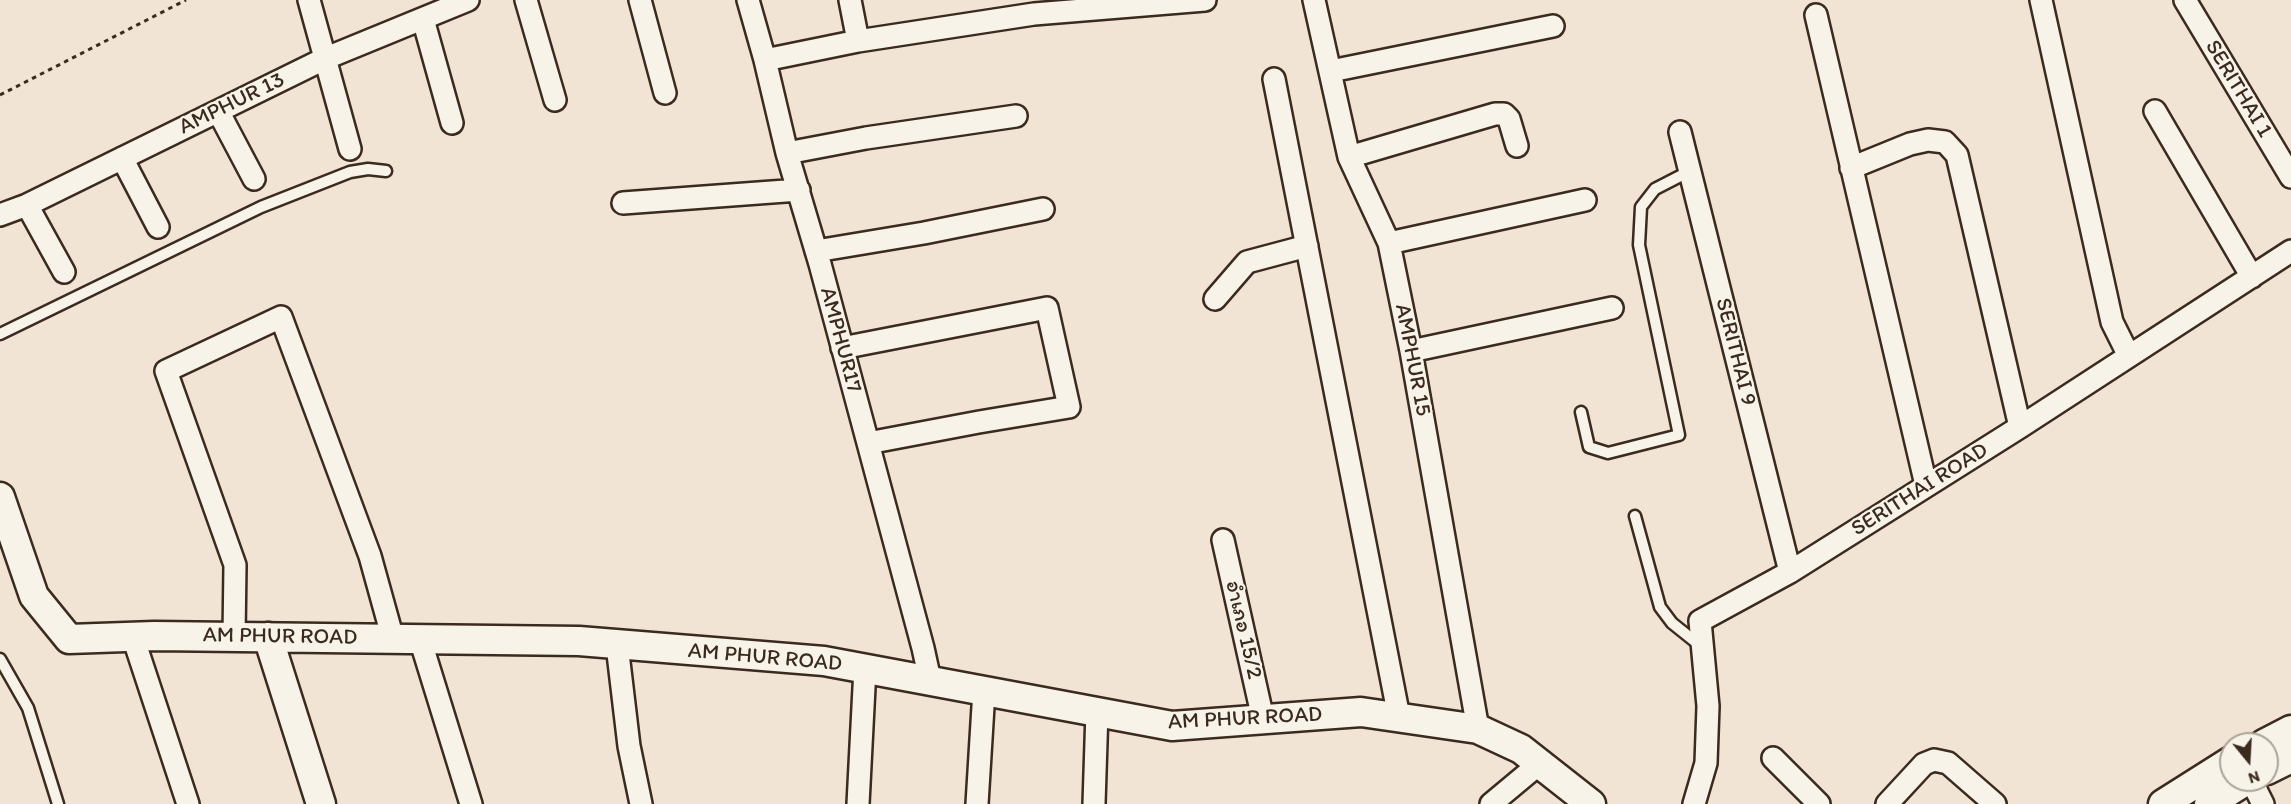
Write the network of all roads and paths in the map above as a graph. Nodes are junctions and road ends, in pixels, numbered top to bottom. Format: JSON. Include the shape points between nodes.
{"nodes":[{"id":1,"x":186,"y":0,"type":"edge"},
{"id":2,"x":309,"y":0,"type":"edge"},
{"id":3,"x":468,"y":0,"type":"edge"},
{"id":4,"x":526,"y":0,"type":"edge"},
{"id":5,"x":640,"y":0,"type":"edge"},
{"id":6,"x":748,"y":0,"type":"edge"},
{"id":7,"x":850,"y":0,"type":"edge"},
{"id":8,"x":1205,"y":0,"type":"edge"},
{"id":9,"x":1314,"y":0,"type":"edge"},
{"id":10,"x":2041,"y":0,"type":"edge"},
{"id":11,"x":2185,"y":0,"type":"edge"},
{"id":12,"x":1816,"y":15,"type":"dead end"},
{"id":13,"x":423,"y":19,"type":"junction"},
{"id":14,"x":1553,"y":26,"type":"dead end"},
{"id":15,"x":858,"y":41,"type":"junction"},
{"id":16,"x":324,"y":59,"type":"junction"},
{"id":17,"x":765,"y":60,"type":"junction"},
{"id":18,"x":1331,"y":71,"type":"junction"},
{"id":19,"x":1274,"y":80,"type":"dead end"},
{"id":20,"x":665,"y":93,"type":"dead end"},
{"id":21,"x":0,"y":95,"type":"edge"},
{"id":22,"x":555,"y":100,"type":"dead end"},
{"id":23,"x":218,"y":111,"type":"junction"},
{"id":24,"x":2155,"y":111,"type":"dead end"},
{"id":25,"x":1016,"y":116,"type":"dead end"},
{"id":26,"x":452,"y":123,"type":"dead end"},
{"id":27,"x":1680,"y":132,"type":"dead end"},
{"id":28,"x":1517,"y":146,"type":"dead end"},
{"id":29,"x":350,"y":149,"type":"dead end"},
{"id":30,"x":787,"y":153,"type":"junction"},
{"id":31,"x":1349,"y":157,"type":"junction"},
{"id":32,"x":122,"y":158,"type":"junction"},
{"id":33,"x":1851,"y":168,"type":"junction"},
{"id":34,"x":386,"y":171,"type":"dead end"},
{"id":35,"x":1690,"y":171,"type":"junction"},
{"id":36,"x":2291,"y":177,"type":"edge"},
{"id":37,"x":254,"y":179,"type":"dead end"},
{"id":38,"x":799,"y":190,"type":"junction"},
{"id":39,"x":1585,"y":200,"type":"dead end"},
{"id":40,"x":623,"y":203,"type":"dead end"},
{"id":41,"x":27,"y":205,"type":"junction"},
{"id":42,"x":1043,"y":209,"type":"dead end"},
{"id":43,"x":0,"y":215,"type":"edge"},
{"id":44,"x":158,"y":226,"type":"dead end"},
{"id":45,"x":1389,"y":243,"type":"junction"},
{"id":46,"x":1306,"y":246,"type":"junction"},
{"id":47,"x":816,"y":251,"type":"junction"},
{"id":48,"x":2291,"y":251,"type":"edge"},
{"id":49,"x":64,"y":272,"type":"dead end"},
{"id":50,"x":2252,"y":277,"type":"junction"},
{"id":51,"x":1215,"y":299,"type":"dead end"},
{"id":52,"x":1612,"y":308,"type":"dead end"},
{"id":53,"x":0,"y":334,"type":"edge"},
{"id":54,"x":842,"y":348,"type":"junction"},
{"id":55,"x":1411,"y":351,"type":"junction"},
{"id":56,"x":2129,"y":356,"type":"junction"},
{"id":57,"x":1581,"y":412,"type":"dead end"},
{"id":58,"x":2020,"y":427,"type":"junction"},
{"id":59,"x":868,"y":443,"type":"junction"},
{"id":60,"x":1926,"y":485,"type":"junction"},
{"id":61,"x":0,"y":497,"type":"edge"},
{"id":62,"x":1635,"y":516,"type":"dead end"},
{"id":63,"x":1223,"y":540,"type":"dead end"},
{"id":64,"x":1790,"y":572,"type":"junction"},
{"id":65,"x":133,"y":637,"type":"junction"},
{"id":66,"x":234,"y":637,"type":"junction"},
{"id":67,"x":268,"y":637,"type":"junction"},
{"id":68,"x":407,"y":639,"type":"junction"},
{"id":69,"x":617,"y":645,"type":"junction"},
{"id":70,"x":1702,"y":647,"type":"junction"},
{"id":71,"x":0,"y":659,"type":"edge"},
{"id":72,"x":865,"y":668,"type":"junction"},
{"id":73,"x":930,"y":680,"type":"junction"},
{"id":74,"x":984,"y":690,"type":"junction"},
{"id":75,"x":1097,"y":711,"type":"junction"},
{"id":76,"x":1399,"y":717,"type":"junction"},
{"id":77,"x":1263,"y":719,"type":"junction"},
{"id":78,"x":1478,"y":729,"type":"junction"},
{"id":79,"x":1773,"y":758,"type":"dead end"},
{"id":80,"x":1539,"y":764,"type":"junction"},
{"id":81,"x":2219,"y":769,"type":"edge"},
{"id":82,"x":2229,"y":792,"type":"edge"},
{"id":83,"x":58,"y":804,"type":"edge"},
{"id":84,"x":188,"y":804,"type":"edge"},
{"id":85,"x":321,"y":804,"type":"edge"},
{"id":86,"x":471,"y":804,"type":"edge"},
{"id":87,"x":641,"y":804,"type":"edge"},
{"id":88,"x":858,"y":804,"type":"edge"},
{"id":89,"x":977,"y":804,"type":"edge"},
{"id":90,"x":1094,"y":804,"type":"edge"},
{"id":91,"x":1491,"y":804,"type":"edge"},
{"id":92,"x":1591,"y":804,"type":"edge"},
{"id":93,"x":1694,"y":804,"type":"edge"},
{"id":94,"x":1818,"y":804,"type":"edge"},
{"id":95,"x":1887,"y":804,"type":"edge"},
{"id":96,"x":1995,"y":804,"type":"edge"},
{"id":97,"x":2163,"y":804,"type":"edge"},
{"id":98,"x":2209,"y":804,"type":"edge"}],
"edges":[{"from":1,"to":21,"type":"path"},
{"from":2,"to":16,"type":"street"},
{"from":3,"to":13,"type":"street","name":"AMPHUR 13"},
{"from":4,"to":22,"type":"street"},
{"from":5,"to":20,"type":"street"},
{"from":6,"to":17,"type":"street","name":"AMPHUR17"},
{"from":7,"to":15,"type":"street"},
{"from":8,"to":15,"type":"street","via":[[1034,14]]},
{"from":9,"to":18,"type":"street","name":"AMPHUR 15"},
{"from":10,"to":56,"type":"street","via":[[2112,322]]},
{"from":11,"to":36,"type":"street","name":"SERITHAI 1"},
{"from":12,"to":33,"type":"street"},
{"from":13,"to":16,"type":"street","name":"AMPHUR 13"},
{"from":13,"to":26,"type":"street"},
{"from":14,"to":18,"type":"street"},
{"from":15,"to":17,"type":"street"},
{"from":16,"to":23,"type":"street","name":"AMPHUR 13"},
{"from":16,"to":29,"type":"street"},
{"from":17,"to":30,"type":"street","name":"AMPHUR17"},
{"from":18,"to":31,"type":"street","name":"AMPHUR 15"},
{"from":19,"to":46,"type":"street"},
{"from":23,"to":32,"type":"street","name":"AMPHUR 13"},
{"from":23,"to":37,"type":"street"},
{"from":24,"to":50,"type":"street"},
{"from":25,"to":30,"type":"street"},
{"from":27,"to":35,"type":"street","name":"SERITHAI 9"},
{"from":28,"to":31,"type":"street","via":[[1509,118],[1495,114]]},
{"from":30,"to":38,"type":"street","name":"AMPHUR17"},
{"from":31,"to":45,"type":"street","name":"AMPHUR 15"},
{"from":32,"to":41,"type":"street","name":"AMPHUR 13"},
{"from":32,"to":44,"type":"street"},
{"from":33,"to":58,"type":"street","via":[[1928,140],[1945,142],[1957,155]]},
{"from":33,"to":60,"type":"street"},
{"from":34,"to":53,"type":"lane","via":[[350,172],[261,207]]},
{"from":35,"to":57,"type":"lane","via":[[1654,189],[1641,207],[1639,245],[1679,435],[1608,453],[1589,447]]},
{"from":35,"to":64,"type":"street","name":"SERITHAI 9"},
{"from":38,"to":40,"type":"street"},
{"from":38,"to":47,"type":"street","name":"AMPHUR17"},
{"from":39,"to":45,"type":"street"},
{"from":41,"to":43,"type":"street","name":"AMPHUR 13"},
{"from":41,"to":49,"type":"street"},
{"from":42,"to":47,"type":"street"},
{"from":45,"to":55,"type":"street","name":"AMPHUR 15"},
{"from":46,"to":51,"type":"street","via":[[1247,262]]},
{"from":46,"to":76,"type":"street"},
{"from":47,"to":54,"type":"street","name":"AMPHUR17"},
{"from":48,"to":50,"type":"street","name":"SERITHAI ROAD"},
{"from":50,"to":56,"type":"street","name":"SERITHAI ROAD"},
{"from":52,"to":55,"type":"street"},
{"from":54,"to":59,"type":"street","name":"AMPHUR17"},
{"from":54,"to":59,"type":"street","via":[[1047,308],[1069,407]]},
{"from":55,"to":78,"type":"street","name":"AMPHUR 15"},
{"from":56,"to":58,"type":"street","name":"SERITHAI ROAD"},
{"from":58,"to":60,"type":"street","name":"SERITHAI ROAD"},
{"from":59,"to":73,"type":"street","name":"AMPHUR17"},
{"from":60,"to":64,"type":"street","name":"SERITHAI ROAD"},
{"from":61,"to":65,"type":"street","name":"AM PHUR ROAD","via":[[34,596],[69,639]]},
{"from":62,"to":70,"type":"lane","via":[[1660,607],[1672,623]]},
{"from":63,"to":77,"type":"street","name":"อำเภอ 15/2"},
{"from":64,"to":70,"type":"street","name":"SERITHAI ROAD","via":[[1700,621]]},
{"from":65,"to":66,"type":"street","name":"AM PHUR ROAD"},
{"from":65,"to":84,"type":"street"},
{"from":66,"to":67,"type":"street","name":"AM PHUR ROAD"},
{"from":66,"to":68,"type":"street","via":[[235,565],[166,371],[281,317],[370,556]]},
{"from":67,"to":68,"type":"street","name":"AM PHUR ROAD"},
{"from":67,"to":85,"type":"street"},
{"from":68,"to":69,"type":"street","name":"AM PHUR ROAD"},
{"from":68,"to":86,"type":"street"},
{"from":69,"to":72,"type":"street","name":"AM PHUR ROAD","via":[[824,661]]},
{"from":69,"to":87,"type":"street","via":[[628,746]]},
{"from":70,"to":93,"type":"street","name":"SERITHAI ROAD","via":[[1708,706],[1706,763]]},
{"from":71,"to":83,"type":"lane","via":[[28,708]]},
{"from":72,"to":73,"type":"street","name":"AM PHUR ROAD"},
{"from":72,"to":88,"type":"street"},
{"from":73,"to":74,"type":"street","name":"AM PHUR ROAD"},
{"from":74,"to":75,"type":"street","name":"AM PHUR ROAD"},
{"from":74,"to":89,"type":"street"},
{"from":75,"to":77,"type":"street","name":"AM PHUR ROAD","via":[[1172,726]]},
{"from":75,"to":90,"type":"street"},
{"from":76,"to":77,"type":"street","name":"AM PHUR ROAD","via":[[1361,712]]},
{"from":76,"to":78,"type":"street","name":"AM PHUR ROAD"},
{"from":78,"to":80,"type":"street","name":"AM PHUR ROAD","via":[[1521,750]]},
{"from":79,"to":94,"type":"street"},
{"from":80,"to":91,"type":"street"},
{"from":80,"to":92,"type":"street","name":"AM PHUR ROAD"},
{"from":81,"to":97,"type":"street"},
{"from":82,"to":98,"type":"street"},
{"from":95,"to":96,"type":"street","via":[[1924,764],[1934,760],[1948,763]]}]}
